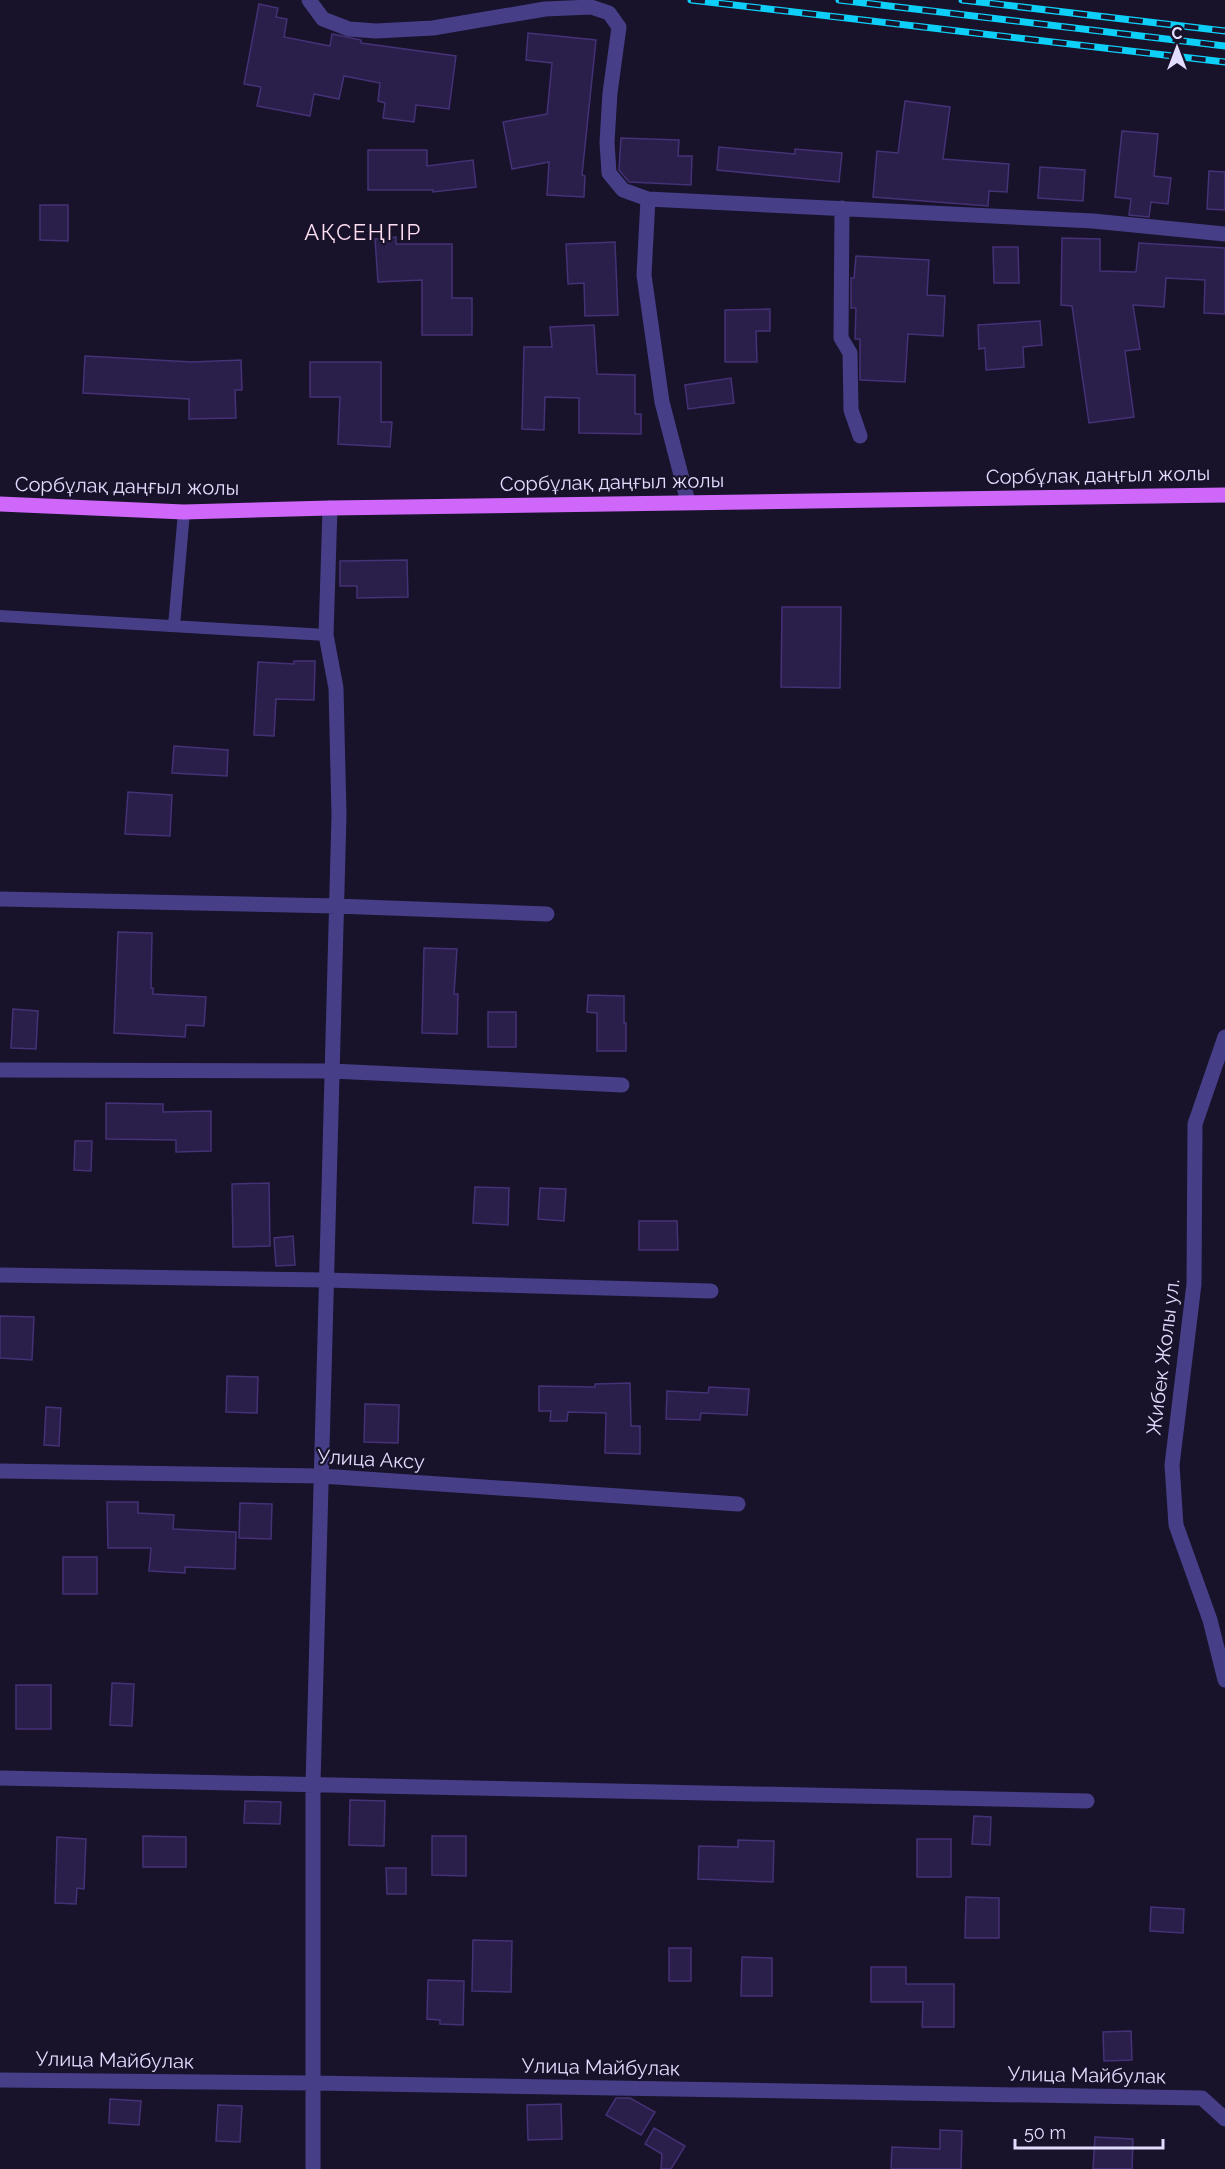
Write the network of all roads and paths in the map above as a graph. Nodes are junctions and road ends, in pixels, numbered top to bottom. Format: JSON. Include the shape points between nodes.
{"nodes":[{"id":1,"x":309,"y":0,"type":"edge"},
{"id":2,"x":648,"y":199,"type":"junction"},
{"id":3,"x":842,"y":208,"type":"junction"},
{"id":4,"x":1225,"y":234,"type":"edge"},
{"id":5,"x":860,"y":436,"type":"dead end"},
{"id":6,"x":1225,"y":495,"type":"edge"},
{"id":7,"x":688,"y":502,"type":"junction"},
{"id":8,"x":0,"y":504,"type":"edge"},
{"id":9,"x":330,"y":508,"type":"junction"},
{"id":10,"x":184,"y":512,"type":"junction"},
{"id":11,"x":0,"y":616,"type":"edge"},
{"id":12,"x":174,"y":626,"type":"junction"},
{"id":13,"x":326,"y":635,"type":"junction"},
{"id":14,"x":0,"y":899,"type":"edge"},
{"id":15,"x":336,"y":906,"type":"junction"},
{"id":16,"x":547,"y":914,"type":"dead end"},
{"id":17,"x":1225,"y":1036,"type":"edge"},
{"id":18,"x":0,"y":1070,"type":"edge"},
{"id":19,"x":332,"y":1071,"type":"junction"},
{"id":20,"x":622,"y":1085,"type":"dead end"},
{"id":21,"x":0,"y":1275,"type":"edge"},
{"id":22,"x":326,"y":1280,"type":"junction"},
{"id":23,"x":711,"y":1291,"type":"dead end"},
{"id":24,"x":0,"y":1471,"type":"edge"},
{"id":25,"x":321,"y":1476,"type":"junction"},
{"id":26,"x":738,"y":1504,"type":"dead end"},
{"id":27,"x":1225,"y":1680,"type":"edge"},
{"id":28,"x":0,"y":1778,"type":"edge"},
{"id":29,"x":313,"y":1784,"type":"junction"},
{"id":30,"x":1087,"y":1801,"type":"dead end"},
{"id":31,"x":0,"y":2080,"type":"edge"},
{"id":32,"x":313,"y":2083,"type":"junction"},
{"id":33,"x":1225,"y":2119,"type":"edge"},
{"id":34,"x":313,"y":2169,"type":"edge"}],
"edges":[{"from":1,"to":2,"type":"street","via":[[323,19],[349,29],[376,31],[432,28],[545,9],[591,7],[609,13],[619,27],[610,93],[609,173],[623,190]]},
{"from":2,"to":3,"type":"street"},
{"from":2,"to":7,"type":"street","via":[[644,275],[662,402]]},
{"from":3,"to":4,"type":"street","via":[[1093,221]]},
{"from":3,"to":5,"type":"street","via":[[841,338],[850,353],[851,410]]},
{"from":6,"to":7,"type":"main road","name":"Сорбұлақ даңғыл жолы"},
{"from":7,"to":9,"type":"main road","name":"Сорбұлақ даңғыл жолы"},
{"from":8,"to":10,"type":"main road","name":"Сорбұлақ даңғыл жолы"},
{"from":9,"to":10,"type":"main road","name":"Сорбұлақ даңғыл жолы"},
{"from":9,"to":13,"type":"street"},
{"from":10,"to":12,"type":"lane"},
{"from":11,"to":12,"type":"lane"},
{"from":12,"to":13,"type":"lane"},
{"from":13,"to":15,"type":"street","via":[[336,688]]},
{"from":14,"to":15,"type":"street"},
{"from":15,"to":16,"type":"street"},
{"from":15,"to":19,"type":"street"},
{"from":17,"to":27,"type":"street","name":"Жибек Жолы ул.","via":[[1195,1124],[1194,1284],[1172,1465],[1176,1525],[1210,1620]]},
{"from":18,"to":19,"type":"street"},
{"from":19,"to":20,"type":"street"},
{"from":19,"to":22,"type":"street"},
{"from":21,"to":22,"type":"street"},
{"from":22,"to":23,"type":"street"},
{"from":22,"to":25,"type":"street"},
{"from":24,"to":25,"type":"street","name":"Улица Аксу"},
{"from":25,"to":26,"type":"street","name":"Улица Аксу"},
{"from":25,"to":29,"type":"street"},
{"from":28,"to":29,"type":"street"},
{"from":29,"to":30,"type":"street"},
{"from":29,"to":32,"type":"street"},
{"from":31,"to":32,"type":"street","name":"Улица Майбулак"},
{"from":32,"to":33,"type":"street","name":"Улица Майбулак","via":[[1202,2098]]},
{"from":32,"to":34,"type":"street"}]}
